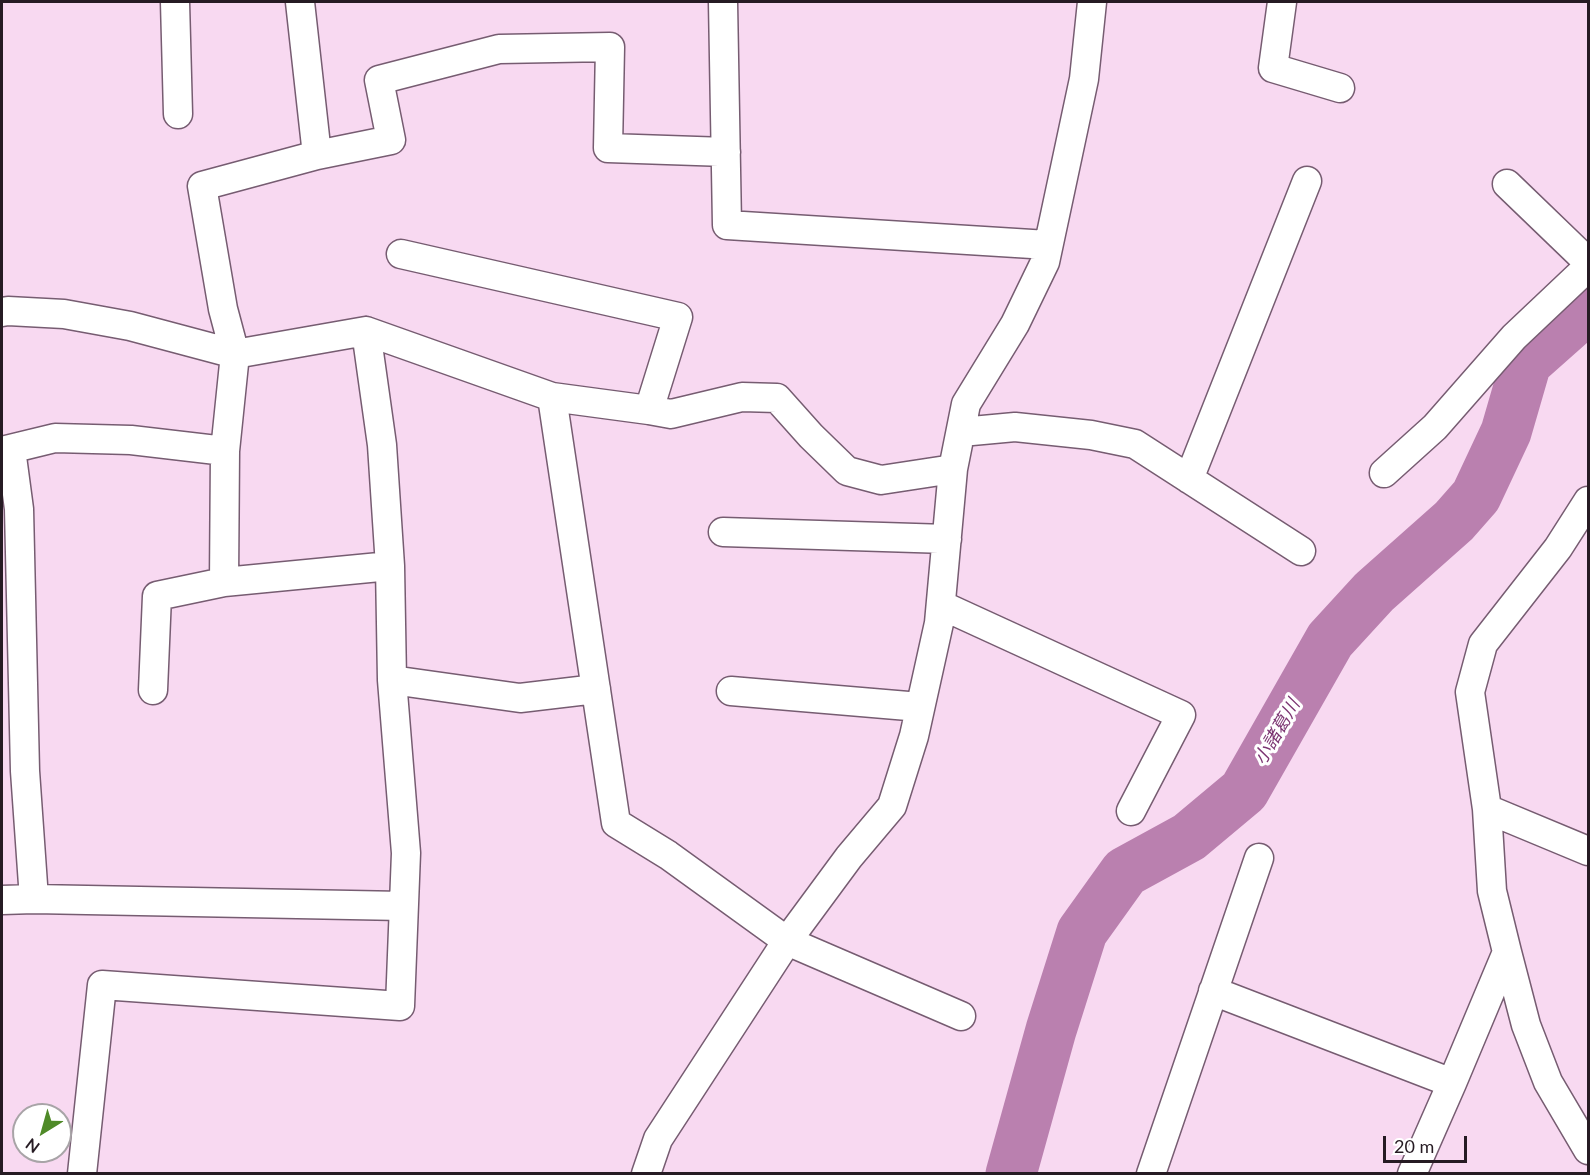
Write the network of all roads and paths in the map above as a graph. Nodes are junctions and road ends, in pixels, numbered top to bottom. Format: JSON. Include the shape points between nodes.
{"nodes":[{"id":1,"x":175,"y":2,"type":"edge"},
{"id":2,"x":300,"y":2,"type":"edge"},
{"id":3,"x":723,"y":2,"type":"edge"},
{"id":4,"x":1092,"y":2,"type":"edge"},
{"id":5,"x":1282,"y":2,"type":"edge"},
{"id":6,"x":1340,"y":88,"type":"dead end"},
{"id":7,"x":178,"y":114,"type":"dead end"},
{"id":8,"x":726,"y":152,"type":"junction"},
{"id":9,"x":317,"y":155,"type":"junction"},
{"id":10,"x":1307,"y":181,"type":"dead end"},
{"id":11,"x":1507,"y":184,"type":"dead end"},
{"id":12,"x":1048,"y":245,"type":"junction"},
{"id":13,"x":401,"y":254,"type":"dead end"},
{"id":14,"x":1588,"y":262,"type":"edge"},
{"id":15,"x":1588,"y":267,"type":"edge"},
{"id":16,"x":2,"y":312,"type":"edge"},
{"id":17,"x":366,"y":331,"type":"junction"},
{"id":18,"x":235,"y":354,"type":"junction"},
{"id":19,"x":552,"y":397,"type":"junction"},
{"id":20,"x":649,"y":410,"type":"junction"},
{"id":21,"x":960,"y":432,"type":"junction"},
{"id":22,"x":6,"y":450,"type":"edge"},
{"id":23,"x":225,"y":451,"type":"junction"},
{"id":24,"x":953,"y":469,"type":"junction"},
{"id":25,"x":1384,"y":473,"type":"dead end"},
{"id":26,"x":1189,"y":479,"type":"junction"},
{"id":27,"x":1588,"y":501,"type":"edge"},
{"id":28,"x":10,"y":510,"type":"edge"},
{"id":29,"x":723,"y":532,"type":"dead end"},
{"id":30,"x":947,"y":539,"type":"junction"},
{"id":31,"x":1301,"y":551,"type":"dead end"},
{"id":32,"x":390,"y":566,"type":"junction"},
{"id":33,"x":224,"y":582,"type":"junction"},
{"id":34,"x":941,"y":605,"type":"junction"},
{"id":35,"x":392,"y":680,"type":"junction"},
{"id":36,"x":596,"y":689,"type":"junction"},
{"id":37,"x":153,"y":690,"type":"dead end"},
{"id":38,"x":731,"y":691,"type":"dead end"},
{"id":39,"x":920,"y":707,"type":"junction"},
{"id":40,"x":1487,"y":808,"type":"junction"},
{"id":41,"x":1131,"y":811,"type":"dead end"},
{"id":42,"x":1588,"y":851,"type":"edge"},
{"id":43,"x":1259,"y":858,"type":"dead end"},
{"id":44,"x":34,"y":899,"type":"junction"},
{"id":45,"x":2,"y":900,"type":"edge"},
{"id":46,"x":403,"y":906,"type":"junction"},
{"id":47,"x":787,"y":941,"type":"junction"},
{"id":48,"x":1507,"y":952,"type":"junction"},
{"id":49,"x":1213,"y":992,"type":"junction"},
{"id":50,"x":960,"y":1016,"type":"dead end"},
{"id":51,"x":1452,"y":1083,"type":"junction"},
{"id":52,"x":1586,"y":1136,"type":"edge"},
{"id":53,"x":82,"y":1173,"type":"edge"},
{"id":54,"x":646,"y":1173,"type":"edge"},
{"id":55,"x":1151,"y":1173,"type":"edge"},
{"id":56,"x":1412,"y":1173,"type":"edge"}],
"edges":[{"from":1,"to":7,"type":"street"},
{"from":2,"to":9,"type":"street"},
{"from":3,"to":8,"type":"street"},
{"from":4,"to":12,"type":"street","via":[[1084,79]]},
{"from":5,"to":6,"type":"street","via":[[1273,68]]},
{"from":8,"to":9,"type":"street","via":[[608,148],[610,46],[499,49],[379,80],[391,140]]},
{"from":8,"to":12,"type":"street","via":[[727,225]]},
{"from":9,"to":18,"type":"street","via":[[202,186],[223,309]]},
{"from":10,"to":26,"type":"street"},
{"from":11,"to":14,"type":"street"},
{"from":12,"to":21,"type":"street","via":[[1015,324],[966,404]]},
{"from":13,"to":20,"type":"street","via":[[678,317]]},
{"from":15,"to":25,"type":"street","via":[[1514,337],[1435,427]]},
{"from":16,"to":18,"type":"street","via":[[64,314],[130,326]]},
{"from":17,"to":18,"type":"street"},
{"from":17,"to":19,"type":"street"},
{"from":17,"to":32,"type":"street","via":[[382,445]]},
{"from":18,"to":23,"type":"street"},
{"from":19,"to":20,"type":"street"},
{"from":19,"to":36,"type":"street"},
{"from":20,"to":24,"type":"street","via":[[671,414],[742,397],[777,398],[847,471],[881,480]]},
{"from":21,"to":24,"type":"street"},
{"from":21,"to":26,"type":"street","via":[[1016,427],[1135,444]]},
{"from":22,"to":23,"type":"street","via":[[55,438],[131,440]]},
{"from":22,"to":28,"type":"street"},
{"from":23,"to":33,"type":"street"},
{"from":24,"to":30,"type":"street"},
{"from":26,"to":31,"type":"street"},
{"from":27,"to":40,"type":"street","via":[[1558,548],[1483,644],[1470,692]]},
{"from":28,"to":44,"type":"street"},
{"from":29,"to":30,"type":"street"},
{"from":30,"to":34,"type":"street"},
{"from":32,"to":33,"type":"street"},
{"from":32,"to":35,"type":"street"},
{"from":33,"to":37,"type":"street","via":[[157,596]]},
{"from":34,"to":39,"type":"street"},
{"from":34,"to":41,"type":"street","via":[[1181,715]]},
{"from":35,"to":36,"type":"street","via":[[520,698]]},
{"from":35,"to":46,"type":"street","via":[[406,853]]},
{"from":36,"to":47,"type":"street","via":[[616,823],[668,855]]},
{"from":38,"to":39,"type":"street"},
{"from":39,"to":47,"type":"street","via":[[892,806]]},
{"from":40,"to":42,"type":"street"},
{"from":40,"to":48,"type":"street","via":[[1492,891]]},
{"from":43,"to":49,"type":"street"},
{"from":44,"to":45,"type":"street"},
{"from":44,"to":46,"type":"street"},
{"from":46,"to":53,"type":"street","via":[[400,1006],[102,986]]},
{"from":47,"to":50,"type":"street"},
{"from":47,"to":54,"type":"street","via":[[658,1139]]},
{"from":48,"to":51,"type":"street"},
{"from":48,"to":52,"type":"street","via":[[1526,1025],[1548,1082]]},
{"from":49,"to":51,"type":"street"},
{"from":49,"to":55,"type":"street"},
{"from":51,"to":56,"type":"street"}]}
